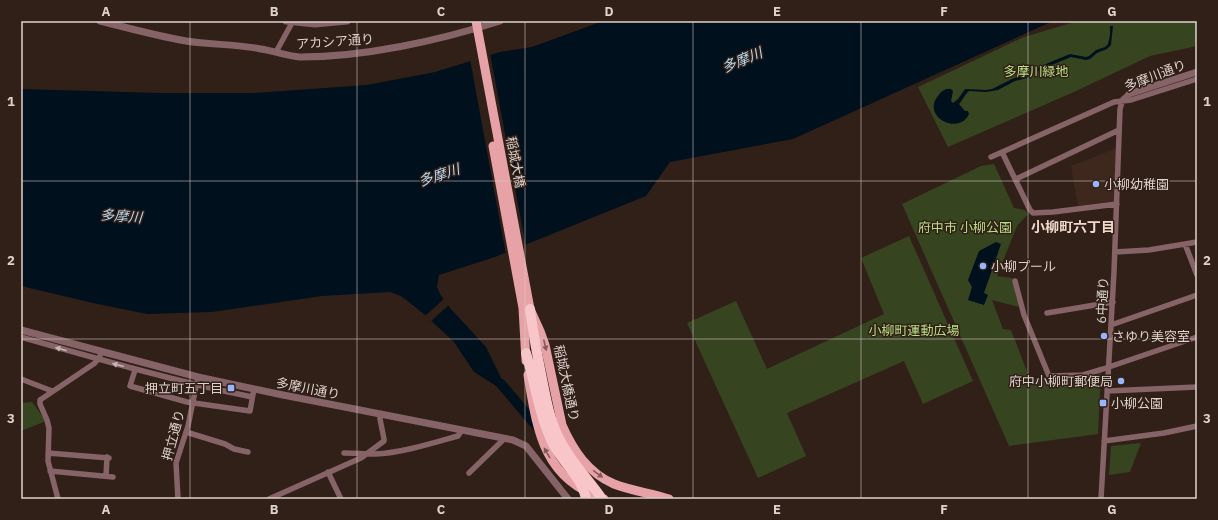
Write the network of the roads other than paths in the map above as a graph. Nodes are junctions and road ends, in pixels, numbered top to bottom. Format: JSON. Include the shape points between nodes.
{"nodes":[{"id":1,"x":100,"y":21,"type":"edge"},
{"id":2,"x":291,"y":21,"type":"edge"},
{"id":3,"x":347,"y":21,"type":"edge"},
{"id":4,"x":470,"y":21,"type":"edge"},
{"id":5,"x":476,"y":21,"type":"edge"},
{"id":6,"x":500,"y":21,"type":"edge"},
{"id":7,"x":276,"y":52,"type":"junction"},
{"id":8,"x":1197,"y":72,"type":"edge"},
{"id":9,"x":1197,"y":79,"type":"edge"},
{"id":10,"x":1129,"y":94,"type":"joint"},
{"id":11,"x":1122,"y":101,"type":"junction"},
{"id":12,"x":1119,"y":130,"type":"junction"},
{"id":13,"x":1002,"y":152,"type":"junction"},
{"id":14,"x":992,"y":157,"type":"dead end"},
{"id":15,"x":1016,"y":179,"type":"junction"},
{"id":16,"x":1117,"y":204,"type":"junction"},
{"id":17,"x":1197,"y":242,"type":"edge"},
{"id":18,"x":1185,"y":244,"type":"junction"},
{"id":19,"x":1115,"y":252,"type":"junction"},
{"id":20,"x":1197,"y":274,"type":"edge"},
{"id":21,"x":1015,"y":281,"type":"dead end"},
{"id":22,"x":1197,"y":295,"type":"edge"},
{"id":23,"x":1113,"y":302,"type":"junction"},
{"id":24,"x":526,"y":309,"type":"junction"},
{"id":25,"x":1046,"y":313,"type":"dead end"},
{"id":26,"x":1112,"y":324,"type":"junction"},
{"id":27,"x":21,"y":330,"type":"edge"},
{"id":28,"x":21,"y":337,"type":"edge"},
{"id":29,"x":1197,"y":337,"type":"edge"},
{"id":30,"x":526,"y":353,"type":"junction"},
{"id":31,"x":100,"y":355,"type":"junction"},
{"id":32,"x":1108,"y":368,"type":"junction"},
{"id":33,"x":135,"y":370,"type":"junction"},
{"id":34,"x":198,"y":377,"type":"junction"},
{"id":35,"x":21,"y":379,"type":"edge"},
{"id":36,"x":196,"y":385,"type":"junction"},
{"id":37,"x":1197,"y":387,"type":"edge"},
{"id":38,"x":254,"y":389,"type":"junction"},
{"id":39,"x":52,"y":391,"type":"junction"},
{"id":40,"x":1107,"y":391,"type":"junction"},
{"id":41,"x":252,"y":397,"type":"junction"},
{"id":42,"x":193,"y":403,"type":"junction"},
{"id":43,"x":380,"y":414,"type":"junction"},
{"id":44,"x":1197,"y":426,"type":"edge"},
{"id":45,"x":462,"y":430,"type":"junction"},
{"id":46,"x":186,"y":432,"type":"junction"},
{"id":47,"x":505,"y":438,"type":"junction"},
{"id":48,"x":1104,"y":442,"type":"junction"},
{"id":49,"x":248,"y":452,"type":"dead end"},
{"id":50,"x":48,"y":453,"type":"junction"},
{"id":51,"x":344,"y":453,"type":"dead end"},
{"id":52,"x":367,"y":454,"type":"junction"},
{"id":53,"x":50,"y":471,"type":"junction"},
{"id":54,"x":328,"y":472,"type":"junction"},
{"id":55,"x":469,"y":473,"type":"dead end"},
{"id":56,"x":106,"y":476,"type":"junction"},
{"id":57,"x":113,"y":477,"type":"dead end"},
{"id":58,"x":58,"y":499,"type":"edge"},
{"id":59,"x":178,"y":499,"type":"edge"},
{"id":60,"x":269,"y":499,"type":"edge"},
{"id":61,"x":340,"y":499,"type":"edge"},
{"id":62,"x":568,"y":499,"type":"edge"},
{"id":63,"x":586,"y":499,"type":"edge"},
{"id":64,"x":604,"y":499,"type":"edge"},
{"id":65,"x":669,"y":499,"type":"edge"},
{"id":66,"x":1103,"y":499,"type":"edge"}],
"edges":[{"from":1,"to":7,"type":"street","name":"アカシア通り","via":[[186,41]]},
{"from":2,"to":3,"type":"street","via":[[315,24]]},
{"from":2,"to":7,"type":"street"},
{"from":4,"to":24,"type":"main road","name":"稲城大橋"},
{"from":5,"to":24,"type":"main road","name":"稲城大橋"},
{"from":6,"to":7,"type":"street","name":"アカシア通り","via":[[427,40],[346,54],[300,56]]},
{"from":8,"to":10,"type":"street","name":"多摩川通り"},
{"from":9,"to":11,"type":"street"},
{"from":10,"to":11,"type":"street","name":"多摩川通り"},
{"from":11,"to":12,"type":"street","name":"6中通り"},
{"from":11,"to":13,"type":"street","via":[[1114,102]]},
{"from":12,"to":15,"type":"street"},
{"from":12,"to":16,"type":"street","name":"6中通り"},
{"from":13,"to":14,"type":"street"},
{"from":13,"to":15,"type":"street"},
{"from":15,"to":16,"type":"street","via":[[1033,213]]},
{"from":16,"to":19,"type":"street","name":"6中通り"},
{"from":17,"to":18,"type":"street"},
{"from":18,"to":19,"type":"street"},
{"from":18,"to":20,"type":"street"},
{"from":19,"to":23,"type":"street","name":"6中通り"},
{"from":21,"to":32,"type":"street","via":[[1024,315],[1050,376],[1083,374]]},
{"from":22,"to":26,"type":"street"},
{"from":23,"to":25,"type":"street"},
{"from":23,"to":26,"type":"street","name":"6中通り"},
{"from":24,"to":30,"type":"main road"},
{"from":24,"to":64,"type":"highway","via":[[554,428],[569,454]]},
{"from":24,"to":65,"type":"main road","name":"稲城大橋通り","one_way":true,"via":[[545,344],[562,425],[581,459],[604,479]]},
{"from":26,"to":32,"type":"street","name":"6中通り"},
{"from":27,"to":31,"type":"street","name":"多摩川通り"},
{"from":31,"to":28,"type":"street","one_way":true},
{"from":29,"to":32,"type":"street"},
{"from":30,"to":63,"type":"highway","via":[[548,431],[562,458],[581,484]]},
{"from":64,"to":30,"type":"main road","one_way":true,"via":[[573,482],[546,452],[534,415]]},
{"from":33,"to":31,"type":"street","one_way":true},
{"from":31,"to":34,"type":"street","name":"多摩川通り"},
{"from":31,"to":39,"type":"street"},
{"from":32,"to":40,"type":"street","name":"6中通り"},
{"from":33,"to":36,"type":"street"},
{"from":33,"to":42,"type":"street","via":[[130,386]]},
{"from":34,"to":36,"type":"street","name":"押立通り"},
{"from":34,"to":38,"type":"street","name":"多摩川通り"},
{"from":35,"to":39,"type":"street"},
{"from":36,"to":41,"type":"street"},
{"from":36,"to":42,"type":"street","name":"押立通り"},
{"from":37,"to":40,"type":"street"},
{"from":38,"to":41,"type":"street"},
{"from":38,"to":43,"type":"street","name":"多摩川通り"},
{"from":39,"to":50,"type":"street","via":[[40,400],[49,428]]},
{"from":40,"to":48,"type":"street","name":"6中通り"},
{"from":41,"to":42,"type":"street","via":[[250,411]]},
{"from":42,"to":46,"type":"street","name":"押立通り"},
{"from":43,"to":45,"type":"street","name":"多摩川通り"},
{"from":43,"to":52,"type":"street","via":[[384,439]]},
{"from":44,"to":48,"type":"street"},
{"from":45,"to":47,"type":"street","name":"多摩川通り"},
{"from":45,"to":52,"type":"street","via":[[458,436],[388,452]]},
{"from":46,"to":49,"type":"street"},
{"from":46,"to":59,"type":"street","name":"押立通り","via":[[176,464]]},
{"from":47,"to":55,"type":"street"},
{"from":47,"to":62,"type":"street","name":"多摩川通り","via":[[526,446]]},
{"from":48,"to":66,"type":"street","name":"6中通り"},
{"from":50,"to":53,"type":"street"},
{"from":50,"to":56,"type":"street","via":[[108,458]]},
{"from":51,"to":52,"type":"street"},
{"from":52,"to":54,"type":"street"},
{"from":53,"to":56,"type":"street"},
{"from":53,"to":58,"type":"street"},
{"from":54,"to":60,"type":"street"},
{"from":54,"to":61,"type":"street"},
{"from":56,"to":57,"type":"street"}]}
